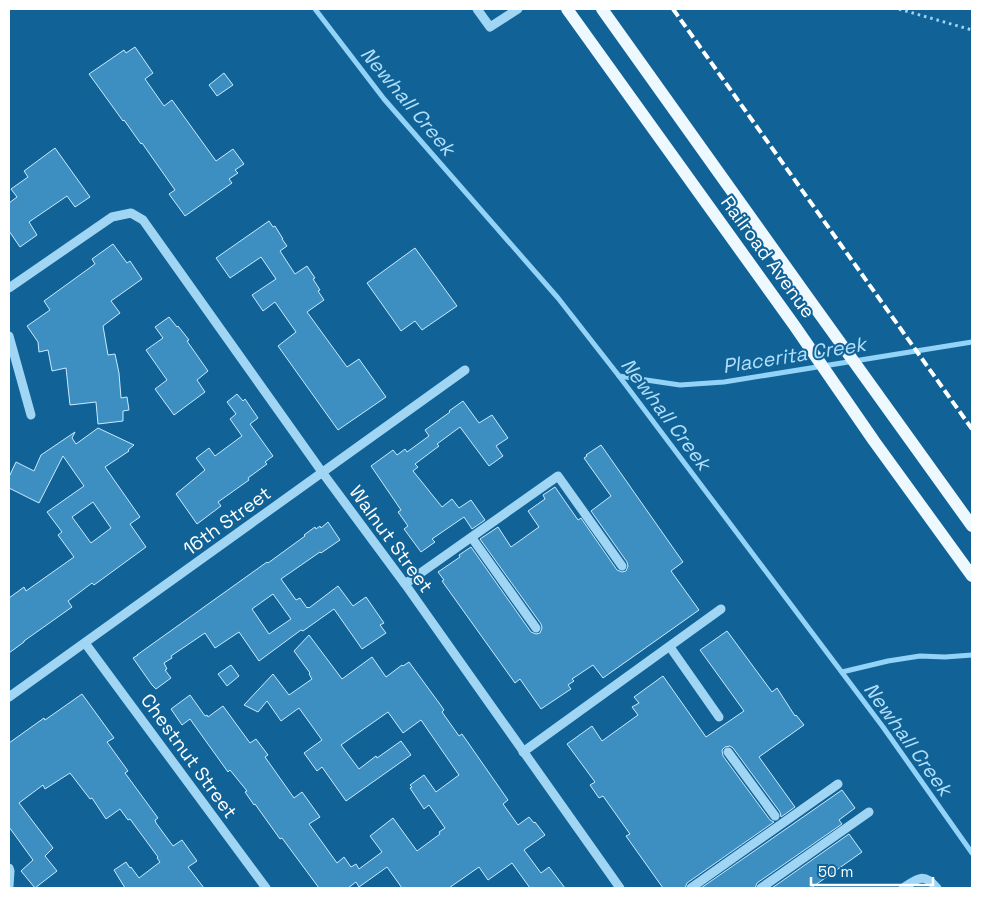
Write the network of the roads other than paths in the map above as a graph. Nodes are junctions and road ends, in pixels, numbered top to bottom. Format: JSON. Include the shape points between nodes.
{"nodes":[{"id":1,"x":477,"y":9,"type":"edge"},
{"id":2,"x":518,"y":9,"type":"edge"},
{"id":3,"x":567,"y":9,"type":"edge"},
{"id":4,"x":602,"y":9,"type":"edge"},
{"id":5,"x":9,"y":288,"type":"edge"},
{"id":6,"x":9,"y":336,"type":"edge"},
{"id":7,"x":465,"y":370,"type":"dead end"},
{"id":8,"x":31,"y":414,"type":"dead end"},
{"id":9,"x":322,"y":472,"type":"junction"},
{"id":10,"x":972,"y":526,"type":"edge"},
{"id":11,"x":472,"y":538,"type":"junction"},
{"id":12,"x":622,"y":566,"type":"dead end"},
{"id":13,"x":972,"y":576,"type":"edge"},
{"id":14,"x":405,"y":584,"type":"junction"},
{"id":15,"x":721,"y":609,"type":"dead end"},
{"id":16,"x":536,"y":628,"type":"dead end"},
{"id":17,"x":85,"y":643,"type":"junction"},
{"id":18,"x":670,"y":647,"type":"junction"},
{"id":19,"x":9,"y":697,"type":"edge"},
{"id":20,"x":719,"y":717,"type":"dead end"},
{"id":21,"x":523,"y":752,"type":"junction"},
{"id":22,"x":728,"y":752,"type":"dead end"},
{"id":23,"x":838,"y":784,"type":"dead end"},
{"id":24,"x":870,"y":812,"type":"dead end"},
{"id":25,"x":775,"y":816,"type":"dead end"},
{"id":26,"x":9,"y":868,"type":"edge"},
{"id":27,"x":9,"y":886,"type":"edge"},
{"id":28,"x":266,"y":888,"type":"edge"},
{"id":29,"x":620,"y":888,"type":"edge"},
{"id":30,"x":692,"y":888,"type":"edge"},
{"id":31,"x":761,"y":888,"type":"edge"},
{"id":32,"x":903,"y":888,"type":"edge"},
{"id":33,"x":937,"y":888,"type":"edge"}],
"edges":[{"from":1,"to":2,"type":"street","via":[[490,27]]},
{"from":3,"to":13,"type":"main road","name":"Railroad Avenue"},
{"from":4,"to":10,"type":"main road","name":"Railroad Avenue"},
{"from":5,"to":9,"type":"street","name":"Walnut Street","via":[[112,217],[131,213],[144,220]]},
{"from":6,"to":8,"type":"street"},
{"from":7,"to":9,"type":"street","name":"16th Street"},
{"from":9,"to":14,"type":"street","name":"Walnut Street"},
{"from":9,"to":17,"type":"street","name":"16th Street"},
{"from":11,"to":12,"type":"street","via":[[558,476]]},
{"from":11,"to":14,"type":"street"},
{"from":11,"to":16,"type":"street"},
{"from":14,"to":21,"type":"street","name":"Walnut Street"},
{"from":15,"to":18,"type":"street"},
{"from":17,"to":19,"type":"street","name":"16th Street"},
{"from":17,"to":28,"type":"street","name":"Chestnut Street"},
{"from":18,"to":20,"type":"street"},
{"from":18,"to":21,"type":"street"},
{"from":21,"to":29,"type":"street","name":"Walnut Street"},
{"from":22,"to":25,"type":"street"},
{"from":23,"to":30,"type":"street"},
{"from":24,"to":31,"type":"street"},
{"from":26,"to":27,"type":"street"},
{"from":32,"to":33,"type":"street","via":[[919,878],[931,881]]}]}
